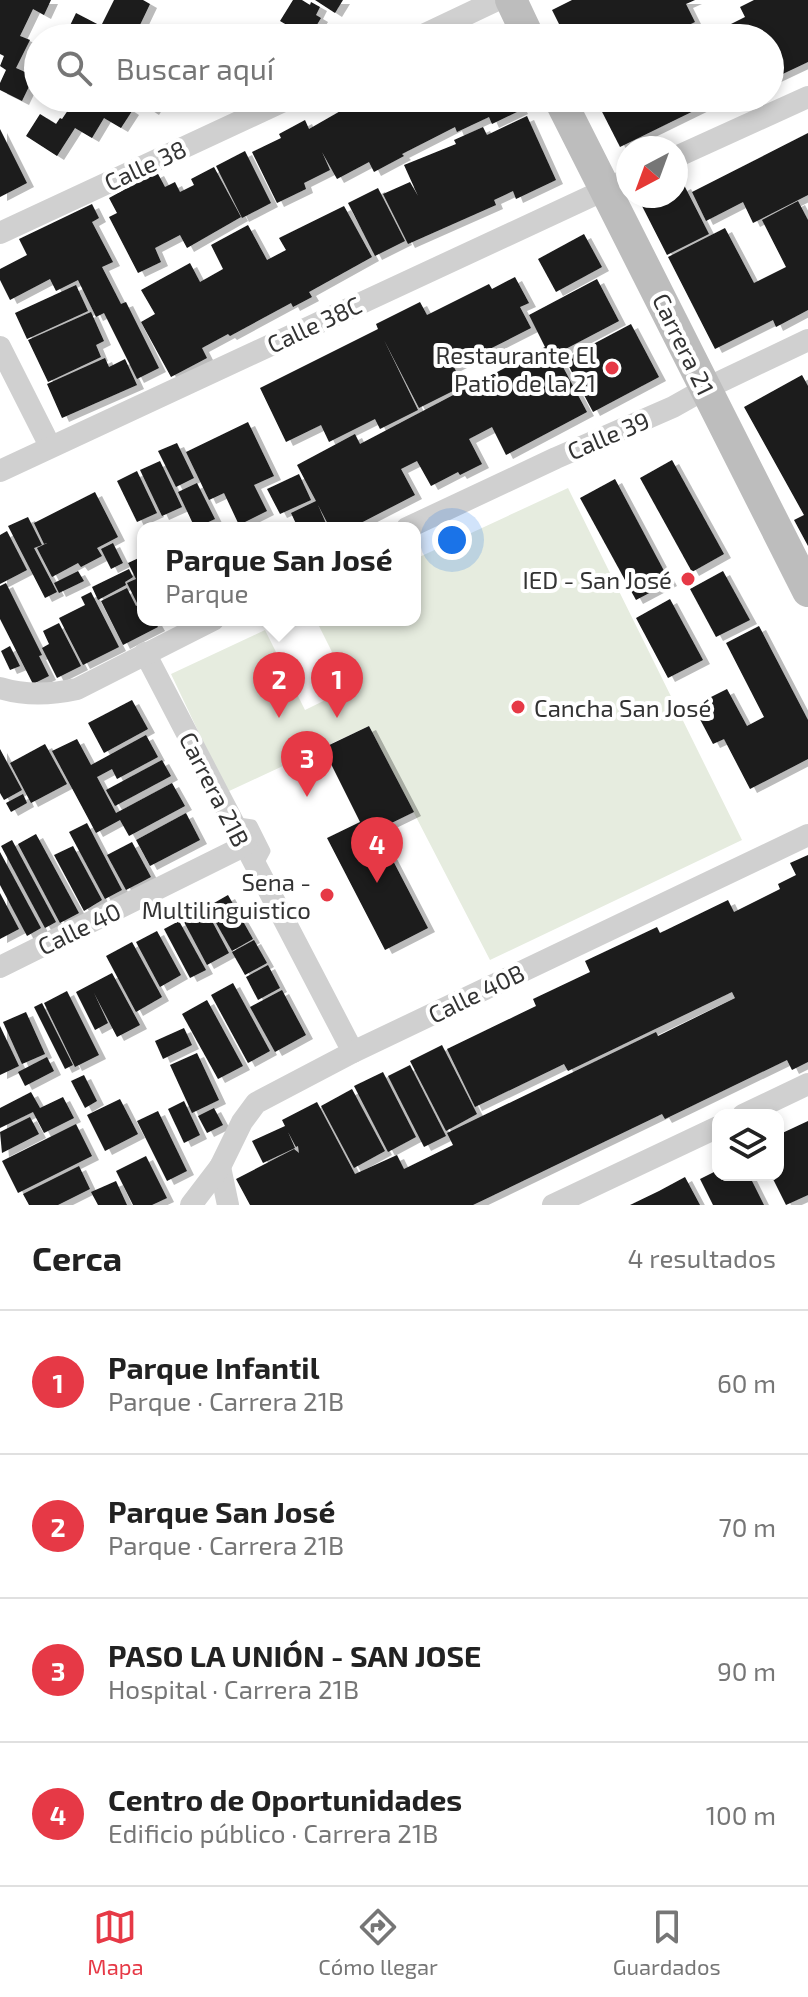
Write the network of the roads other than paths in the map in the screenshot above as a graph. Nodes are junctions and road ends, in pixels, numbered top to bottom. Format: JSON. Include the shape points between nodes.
{"nodes":[{"id":1,"x":497,"y":0,"type":"edge"},
{"id":2,"x":511,"y":0,"type":"edge"},
{"id":3,"x":446,"y":24,"type":"edge"},
{"id":4,"x":522,"y":24,"type":"edge"},
{"id":5,"x":808,"y":97,"type":"edge"},
{"id":6,"x":784,"y":108,"type":"edge"},
{"id":7,"x":260,"y":112,"type":"edge"},
{"id":8,"x":568,"y":112,"type":"edge"},
{"id":9,"x":775,"y":112,"type":"edge"},
{"id":10,"x":688,"y":152,"type":"edge"},
{"id":11,"x":616,"y":183,"type":"edge"},
{"id":12,"x":616,"y":184,"type":"edge"},
{"id":13,"x":627,"y":208,"type":"edge"},
{"id":14,"x":0,"y":233,"type":"edge"},
{"id":15,"x":808,"y":340,"type":"edge"},
{"id":16,"x":0,"y":347,"type":"edge"},
{"id":17,"x":705,"y":389,"type":"junction"},
{"id":18,"x":50,"y":446,"type":"junction"},
{"id":19,"x":0,"y":471,"type":"edge"},
{"id":20,"x":420,"y":522,"type":"edge"},
{"id":21,"x":807,"y":587,"type":"edge"},
{"id":22,"x":201,"y":626,"type":"edge"},
{"id":23,"x":145,"y":653,"type":"junction"},
{"id":24,"x":0,"y":688,"type":"edge"},
{"id":25,"x":231,"y":822,"type":"junction"},
{"id":26,"x":808,"y":835,"type":"edge"},
{"id":27,"x":244,"y":846,"type":"junction"},
{"id":28,"x":256,"y":869,"type":"junction"},
{"id":29,"x":0,"y":967,"type":"edge"},
{"id":30,"x":353,"y":1052,"type":"junction"},
{"id":31,"x":808,"y":1084,"type":"edge"},
{"id":32,"x":756,"y":1109,"type":"edge"},
{"id":33,"x":712,"y":1130,"type":"edge"},
{"id":34,"x":220,"y":1167,"type":"junction"},
{"id":35,"x":191,"y":1205,"type":"edge"},
{"id":36,"x":228,"y":1205,"type":"edge"},
{"id":37,"x":553,"y":1205,"type":"edge"}],
"edges":[{"from":1,"to":3,"type":"street"},
{"from":2,"to":4,"type":"street"},
{"from":5,"to":6,"type":"street"},
{"from":7,"to":14,"type":"street","name":"Calle 38"},
{"from":8,"to":11,"type":"street","name":"Carrera 21"},
{"from":9,"to":10,"type":"street"},
{"from":12,"to":18,"type":"street","name":"Calle 38C"},
{"from":13,"to":17,"type":"street","name":"Carrera 21"},
{"from":15,"to":17,"type":"street","name":"Calle 39"},
{"from":16,"to":18,"type":"street"},
{"from":17,"to":20,"type":"street","name":"Calle 39"},
{"from":17,"to":21,"type":"street","name":"Carrera 21"},
{"from":18,"to":19,"type":"street","name":"Calle 38C"},
{"from":22,"to":23,"type":"street"},
{"from":23,"to":24,"type":"street","via":[[57,694]]},
{"from":23,"to":25,"type":"street","name":"Carrera 21B"},
{"from":25,"to":27,"type":"street","name":"Carrera 21B"},
{"from":25,"to":28,"type":"lane","via":[[252,825],[265,851]]},
{"from":26,"to":30,"type":"street","name":"Calle 40B"},
{"from":27,"to":28,"type":"street","name":"Carrera 21B"},
{"from":27,"to":29,"type":"street","name":"Calle 40"},
{"from":28,"to":30,"type":"street","name":"Carrera 21B"},
{"from":30,"to":34,"type":"street","name":"Calle 40B","via":[[256,1103]]},
{"from":31,"to":32,"type":"street"},
{"from":33,"to":37,"type":"street"},
{"from":34,"to":35,"type":"street","name":"Calle 40B"},
{"from":34,"to":36,"type":"street"}]}
